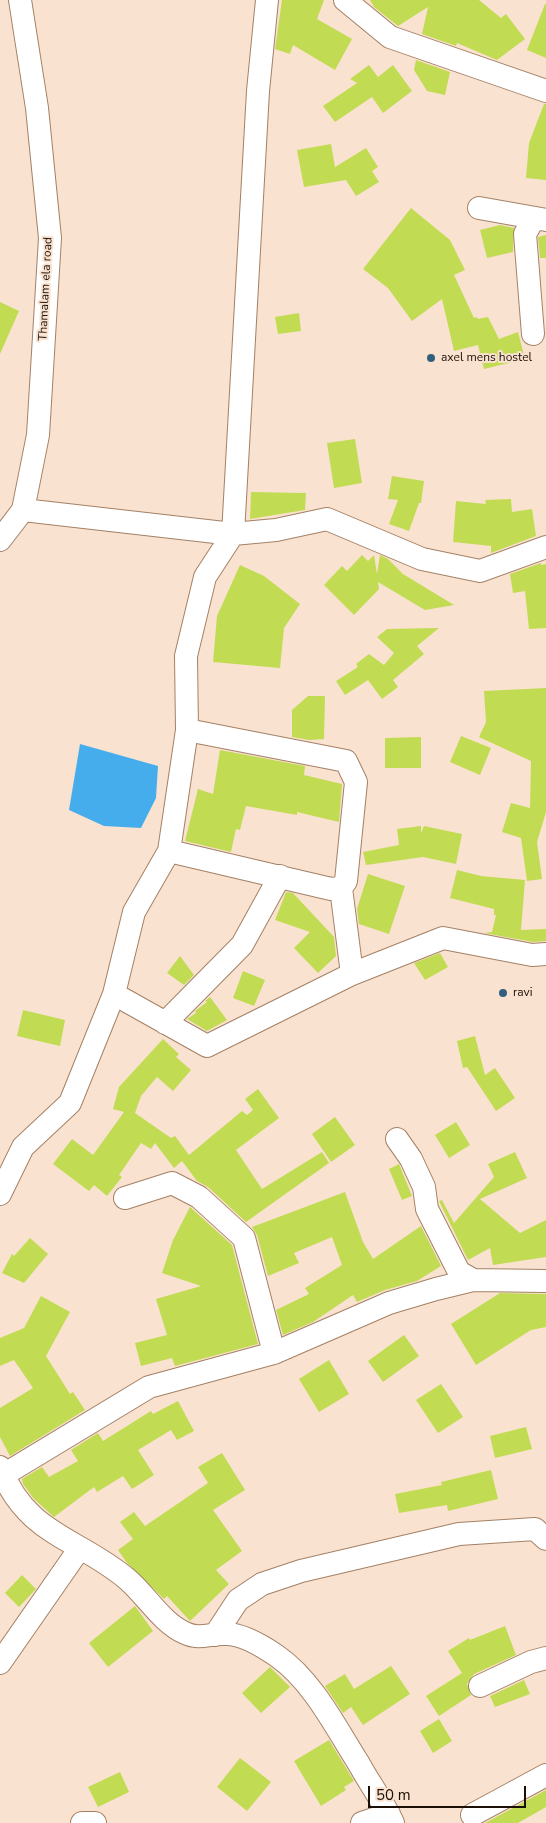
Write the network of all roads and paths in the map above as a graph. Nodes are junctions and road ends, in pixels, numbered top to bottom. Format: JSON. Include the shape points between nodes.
{"nodes":[{"id":1,"x":20,"y":0,"type":"edge"},
{"id":2,"x":267,"y":0,"type":"edge"},
{"id":3,"x":346,"y":0,"type":"edge"},
{"id":4,"x":546,"y":91,"type":"edge"},
{"id":5,"x":479,"y":208,"type":"dead end"},
{"id":6,"x":540,"y":219,"type":"edge"},
{"id":7,"x":533,"y":334,"type":"dead end"},
{"id":8,"x":23,"y":510,"type":"junction"},
{"id":9,"x":233,"y":534,"type":"junction"},
{"id":10,"x":0,"y":540,"type":"edge"},
{"id":11,"x":546,"y":547,"type":"edge"},
{"id":12,"x":187,"y":730,"type":"junction"},
{"id":13,"x":169,"y":850,"type":"junction"},
{"id":14,"x":280,"y":876,"type":"junction"},
{"id":15,"x":341,"y":888,"type":"junction"},
{"id":16,"x":546,"y":954,"type":"edge"},
{"id":17,"x":352,"y":974,"type":"junction"},
{"id":18,"x":114,"y":994,"type":"junction"},
{"id":19,"x":165,"y":1023,"type":"junction"},
{"id":20,"x":397,"y":1138,"type":"dead end"},
{"id":21,"x":0,"y":1194,"type":"edge"},
{"id":22,"x":125,"y":1198,"type":"dead end"},
{"id":23,"x":473,"y":1280,"type":"junction"},
{"id":24,"x":546,"y":1281,"type":"edge"},
{"id":25,"x":274,"y":1353,"type":"junction"},
{"id":26,"x":1,"y":1473,"type":"edge"},
{"id":27,"x":546,"y":1539,"type":"edge"},
{"id":28,"x":80,"y":1548,"type":"junction"},
{"id":29,"x":215,"y":1635,"type":"junction"},
{"id":30,"x":546,"y":1658,"type":"edge"},
{"id":31,"x":0,"y":1663,"type":"edge"},
{"id":32,"x":480,"y":1686,"type":"dead end"},
{"id":33,"x":546,"y":1775,"type":"edge"},
{"id":34,"x":472,"y":1816,"type":"dead end"},
{"id":35,"x":391,"y":1818,"type":"edge"},
{"id":36,"x":82,"y":1823,"type":"edge"},
{"id":37,"x":94,"y":1823,"type":"edge"},
{"id":38,"x":362,"y":1823,"type":"edge"}],
"edges":[{"from":1,"to":8,"type":"street","name":"Thamalam ela road","via":[[50,238],[38,435]]},
{"from":2,"to":9,"type":"street","via":[[258,101]]},
{"from":3,"to":4,"type":"street","via":[[390,37]]},
{"from":5,"to":6,"type":"street"},
{"from":6,"to":7,"type":"street","via":[[525,234]]},
{"from":8,"to":9,"type":"street"},
{"from":8,"to":10,"type":"street","name":"Thamalam ela road"},
{"from":9,"to":11,"type":"street","via":[[276,530],[327,519],[422,558],[480,571]]},
{"from":9,"to":12,"type":"street","via":[[205,577],[186,656]]},
{"from":12,"to":13,"type":"street"},
{"from":12,"to":15,"type":"street","via":[[346,761],[356,782],[346,881]]},
{"from":13,"to":14,"type":"street"},
{"from":13,"to":18,"type":"street","via":[[134,912]]},
{"from":14,"to":15,"type":"street","via":[[331,889]]},
{"from":14,"to":19,"type":"street","via":[[242,945]]},
{"from":15,"to":17,"type":"street"},
{"from":16,"to":17,"type":"street","via":[[532,955],[443,938]]},
{"from":17,"to":19,"type":"street","via":[[207,1046]]},
{"from":18,"to":19,"type":"street"},
{"from":18,"to":21,"type":"street","via":[[70,1103],[24,1147]]},
{"from":20,"to":23,"type":"street","via":[[424,1187],[427,1209],[459,1272]]},
{"from":22,"to":25,"type":"street","via":[[172,1183],[199,1197],[244,1238]]},
{"from":23,"to":24,"type":"street"},
{"from":23,"to":25,"type":"street","via":[[389,1303]]},
{"from":25,"to":26,"type":"street","via":[[149,1387]]},
{"from":26,"to":28,"type":"street","via":[[14,1497],[39,1524]]},
{"from":27,"to":29,"type":"street","via":[[535,1529],[459,1534],[301,1571],[262,1584],[238,1600]]},
{"from":28,"to":29,"type":"street","via":[[126,1579],[184,1633],[198,1637]]},
{"from":28,"to":31,"type":"street"},
{"from":29,"to":35,"type":"street","via":[[227,1634],[252,1642],[278,1657],[306,1684]]},
{"from":30,"to":32,"type":"street"},
{"from":33,"to":34,"type":"street"},
{"from":35,"to":38,"type":"street"},
{"from":36,"to":37,"type":"street"}]}
